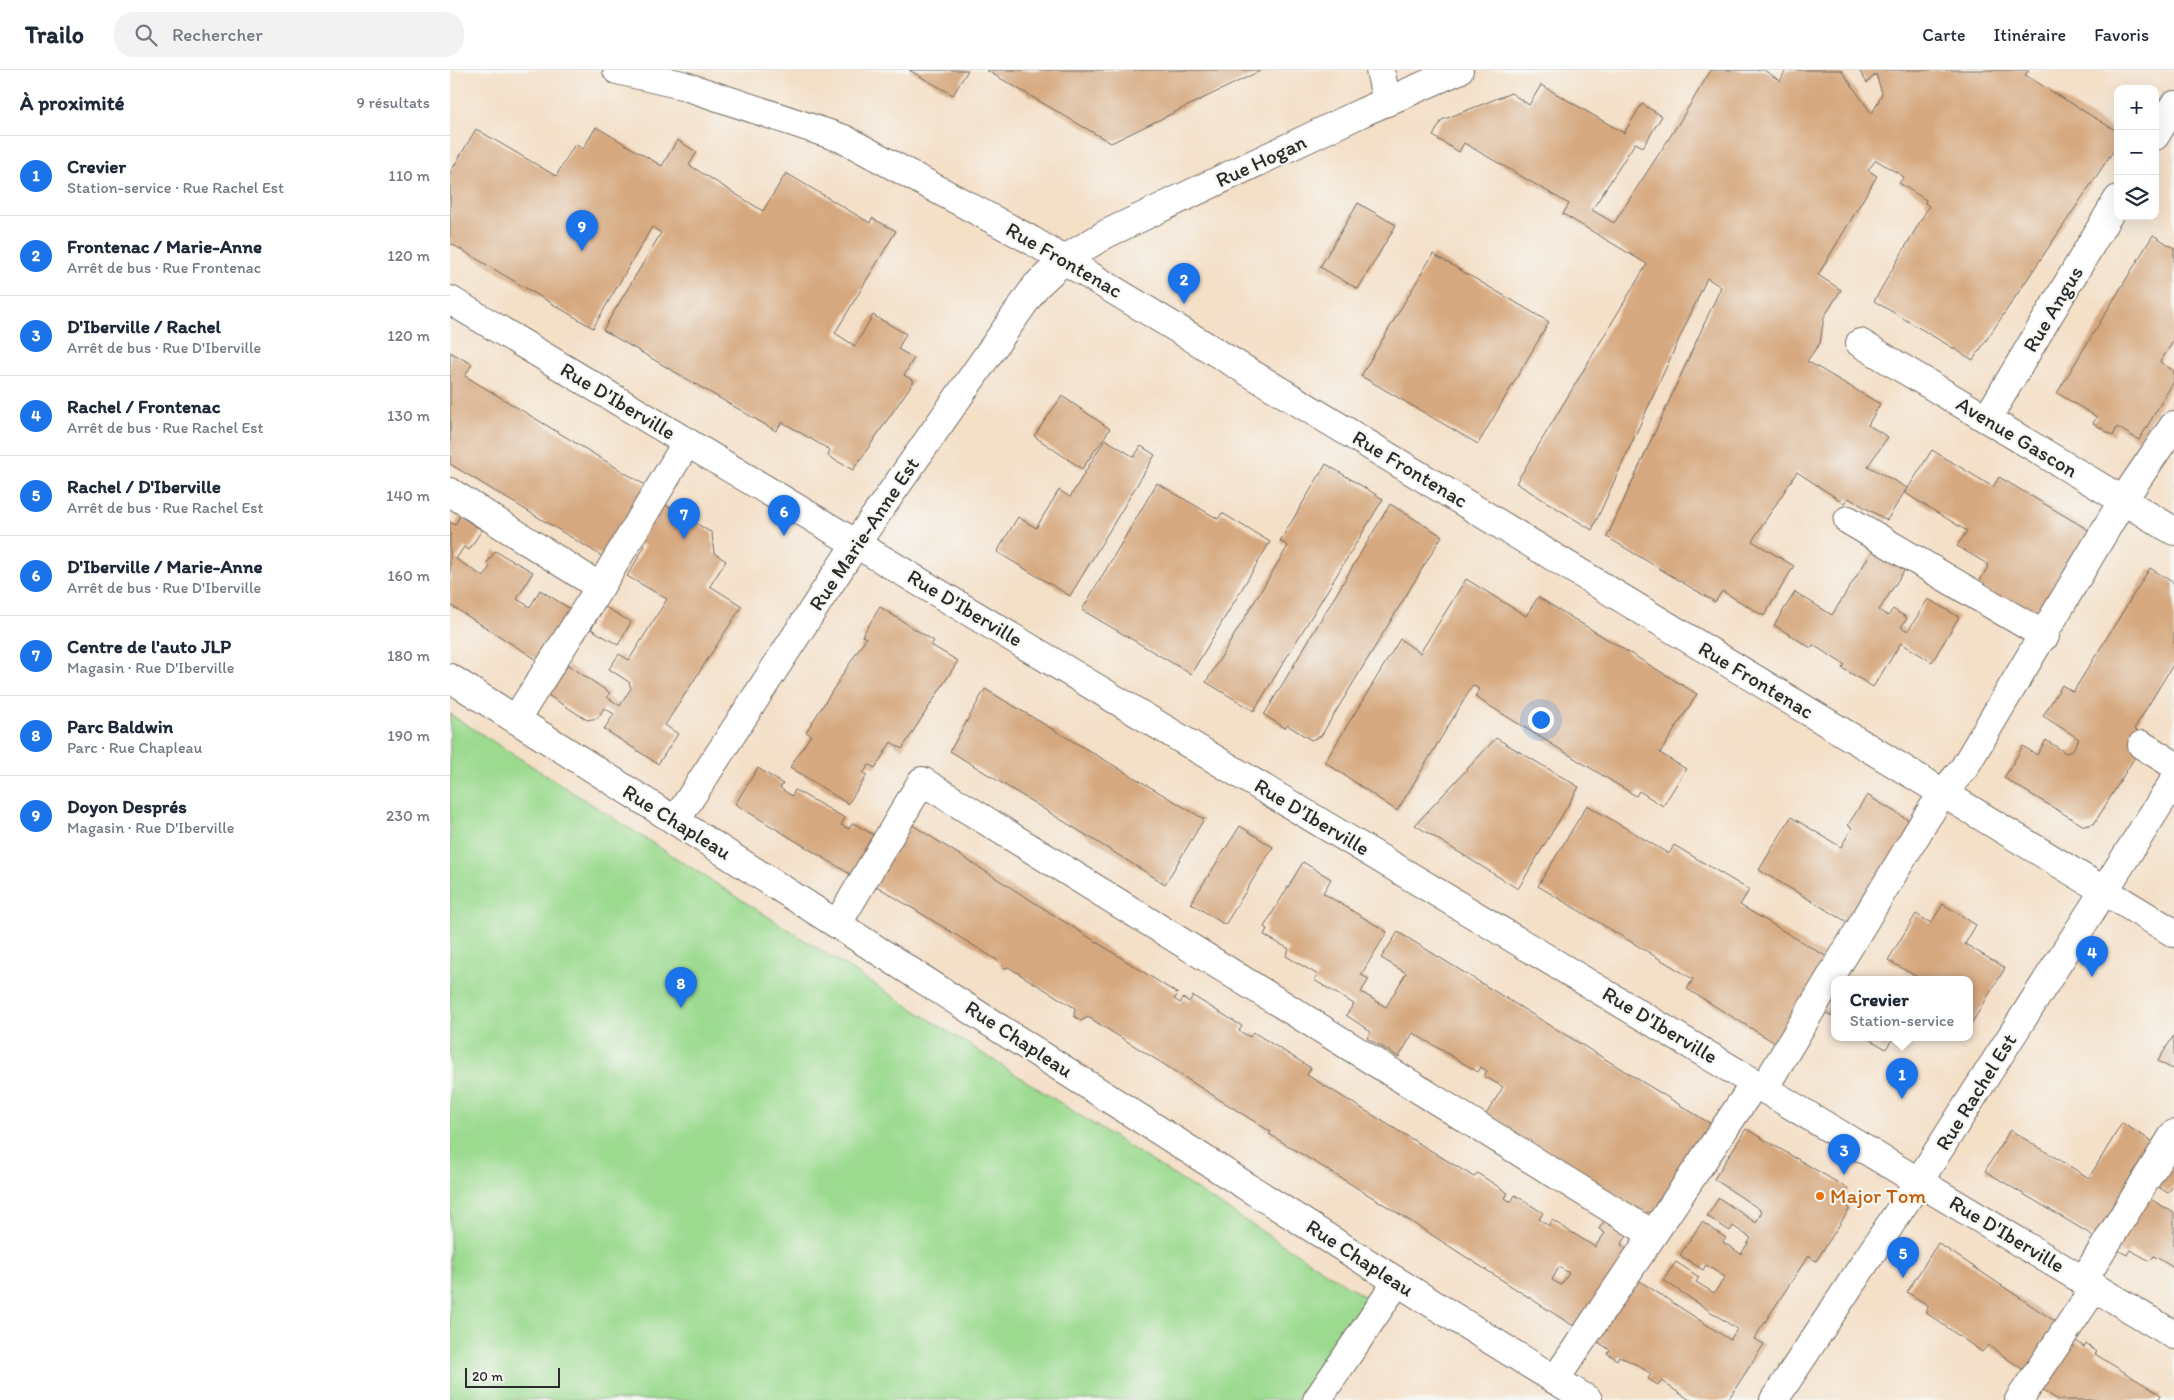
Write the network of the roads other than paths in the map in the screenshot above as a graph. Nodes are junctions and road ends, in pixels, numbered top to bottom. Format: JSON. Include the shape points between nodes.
{"nodes":[{"id":1,"x":617,"y":70,"type":"edge"},
{"id":2,"x":1380,"y":70,"type":"edge"},
{"id":3,"x":1459,"y":70,"type":"edge"},
{"id":4,"x":654,"y":74,"type":"edge"},
{"id":5,"x":1387,"y":102,"type":"junction"},
{"id":6,"x":2174,"y":105,"type":"edge"},
{"id":7,"x":2159,"y":130,"type":"edge"},
{"id":8,"x":2114,"y":207,"type":"edge"},
{"id":9,"x":1065,"y":259,"type":"junction"},
{"id":10,"x":450,"y":300,"type":"edge"},
{"id":11,"x":1860,"y":343,"type":"dead end"},
{"id":12,"x":1987,"y":419,"type":"junction"},
{"id":13,"x":2174,"y":425,"type":"edge"},
{"id":14,"x":687,"y":442,"type":"junction"},
{"id":15,"x":450,"y":492,"type":"edge"},
{"id":16,"x":2123,"y":500,"type":"junction"},
{"id":17,"x":1848,"y":520,"type":"dead end"},
{"id":18,"x":2174,"y":531,"type":"edge"},
{"id":19,"x":857,"y":542,"type":"junction"},
{"id":20,"x":600,"y":587,"type":"junction"},
{"id":21,"x":2044,"y":636,"type":"junction"},
{"id":22,"x":450,"y":678,"type":"edge"},
{"id":23,"x":516,"y":719,"type":"junction"},
{"id":24,"x":2142,"y":745,"type":"dead end"},
{"id":25,"x":2174,"y":765,"type":"edge"},
{"id":26,"x":2174,"y":781,"type":"edge"},
{"id":27,"x":1943,"y":793,"type":"junction"},
{"id":28,"x":676,"y":820,"type":"junction"},
{"id":29,"x":2104,"y":892,"type":"junction"},
{"id":30,"x":838,"y":923,"type":"junction"},
{"id":31,"x":2174,"y":933,"type":"edge"},
{"id":32,"x":1760,"y":1085,"type":"junction"},
{"id":33,"x":2174,"y":1134,"type":"edge"},
{"id":34,"x":1920,"y":1181,"type":"junction"},
{"id":35,"x":1652,"y":1234,"type":"junction"},
{"id":36,"x":1397,"y":1282,"type":"junction"},
{"id":37,"x":2089,"y":1284,"type":"junction"},
{"id":38,"x":2174,"y":1335,"type":"edge"},
{"id":39,"x":1555,"y":1380,"type":"junction"},
{"id":40,"x":1318,"y":1400,"type":"edge"},
{"id":41,"x":1588,"y":1400,"type":"edge"},
{"id":42,"x":1774,"y":1400,"type":"edge"},
{"id":43,"x":2020,"y":1400,"type":"edge"}],
"edges":[{"from":1,"to":4,"type":"main road","name":"Rue Frontenac"},
{"from":2,"to":5,"type":"main road"},
{"from":3,"to":5,"type":"main road","name":"Rue Hogan"},
{"from":4,"to":9,"type":"main road","name":"Rue Frontenac","via":[[844,139]]},
{"from":5,"to":9,"type":"main road","name":"Rue Hogan","via":[[1106,234]]},
{"from":6,"to":7,"type":"main road"},
{"from":8,"to":12,"type":"main road","name":"Rue Angus"},
{"from":9,"to":19,"type":"main road","name":"Rue Marie-Anne Est","via":[[1026,298]]},
{"from":9,"to":27,"type":"main road","name":"Rue Frontenac"},
{"from":10,"to":14,"type":"main road","name":"Rue D'Iberville"},
{"from":11,"to":12,"type":"main road","name":"Avenue Gascon"},
{"from":12,"to":16,"type":"main road","name":"Avenue Gascon"},
{"from":13,"to":16,"type":"main road"},
{"from":14,"to":19,"type":"main road","name":"Rue D'Iberville"},
{"from":14,"to":20,"type":"main road"},
{"from":15,"to":20,"type":"main road"},
{"from":16,"to":18,"type":"main road","name":"Avenue Gascon"},
{"from":16,"to":21,"type":"main road"},
{"from":17,"to":21,"type":"main road"},
{"from":19,"to":28,"type":"main road","name":"Rue Marie-Anne Est"},
{"from":19,"to":32,"type":"main road","name":"Rue D'Iberville"},
{"from":20,"to":23,"type":"main road"},
{"from":21,"to":27,"type":"main road","via":[[1964,768]]},
{"from":22,"to":23,"type":"main road","name":"Rue Chapleau"},
{"from":23,"to":28,"type":"main road","name":"Rue Chapleau"},
{"from":24,"to":25,"type":"main road"},
{"from":26,"to":29,"type":"main road","name":"Rue Rachel Est"},
{"from":27,"to":29,"type":"main road","name":"Rue Frontenac"},
{"from":27,"to":32,"type":"main road"},
{"from":28,"to":30,"type":"main road","name":"Rue Chapleau"},
{"from":29,"to":31,"type":"main road","name":"Rue Frontenac"},
{"from":29,"to":34,"type":"main road","name":"Rue Rachel Est"},
{"from":30,"to":35,"type":"main road","via":[[922,781]]},
{"from":30,"to":36,"type":"main road","name":"Rue Chapleau"},
{"from":32,"to":34,"type":"main road","name":"Rue D'Iberville"},
{"from":32,"to":35,"type":"main road"},
{"from":33,"to":37,"type":"main road"},
{"from":34,"to":37,"type":"main road","name":"Rue D'Iberville"},
{"from":34,"to":42,"type":"main road","name":"Rue Rachel Est"},
{"from":35,"to":39,"type":"main road"},
{"from":36,"to":39,"type":"main road","name":"Rue Chapleau"},
{"from":36,"to":40,"type":"main road"},
{"from":37,"to":38,"type":"main road","name":"Rue D'Iberville"},
{"from":37,"to":43,"type":"main road"},
{"from":39,"to":41,"type":"main road","name":"Rue Chapleau"}]}
